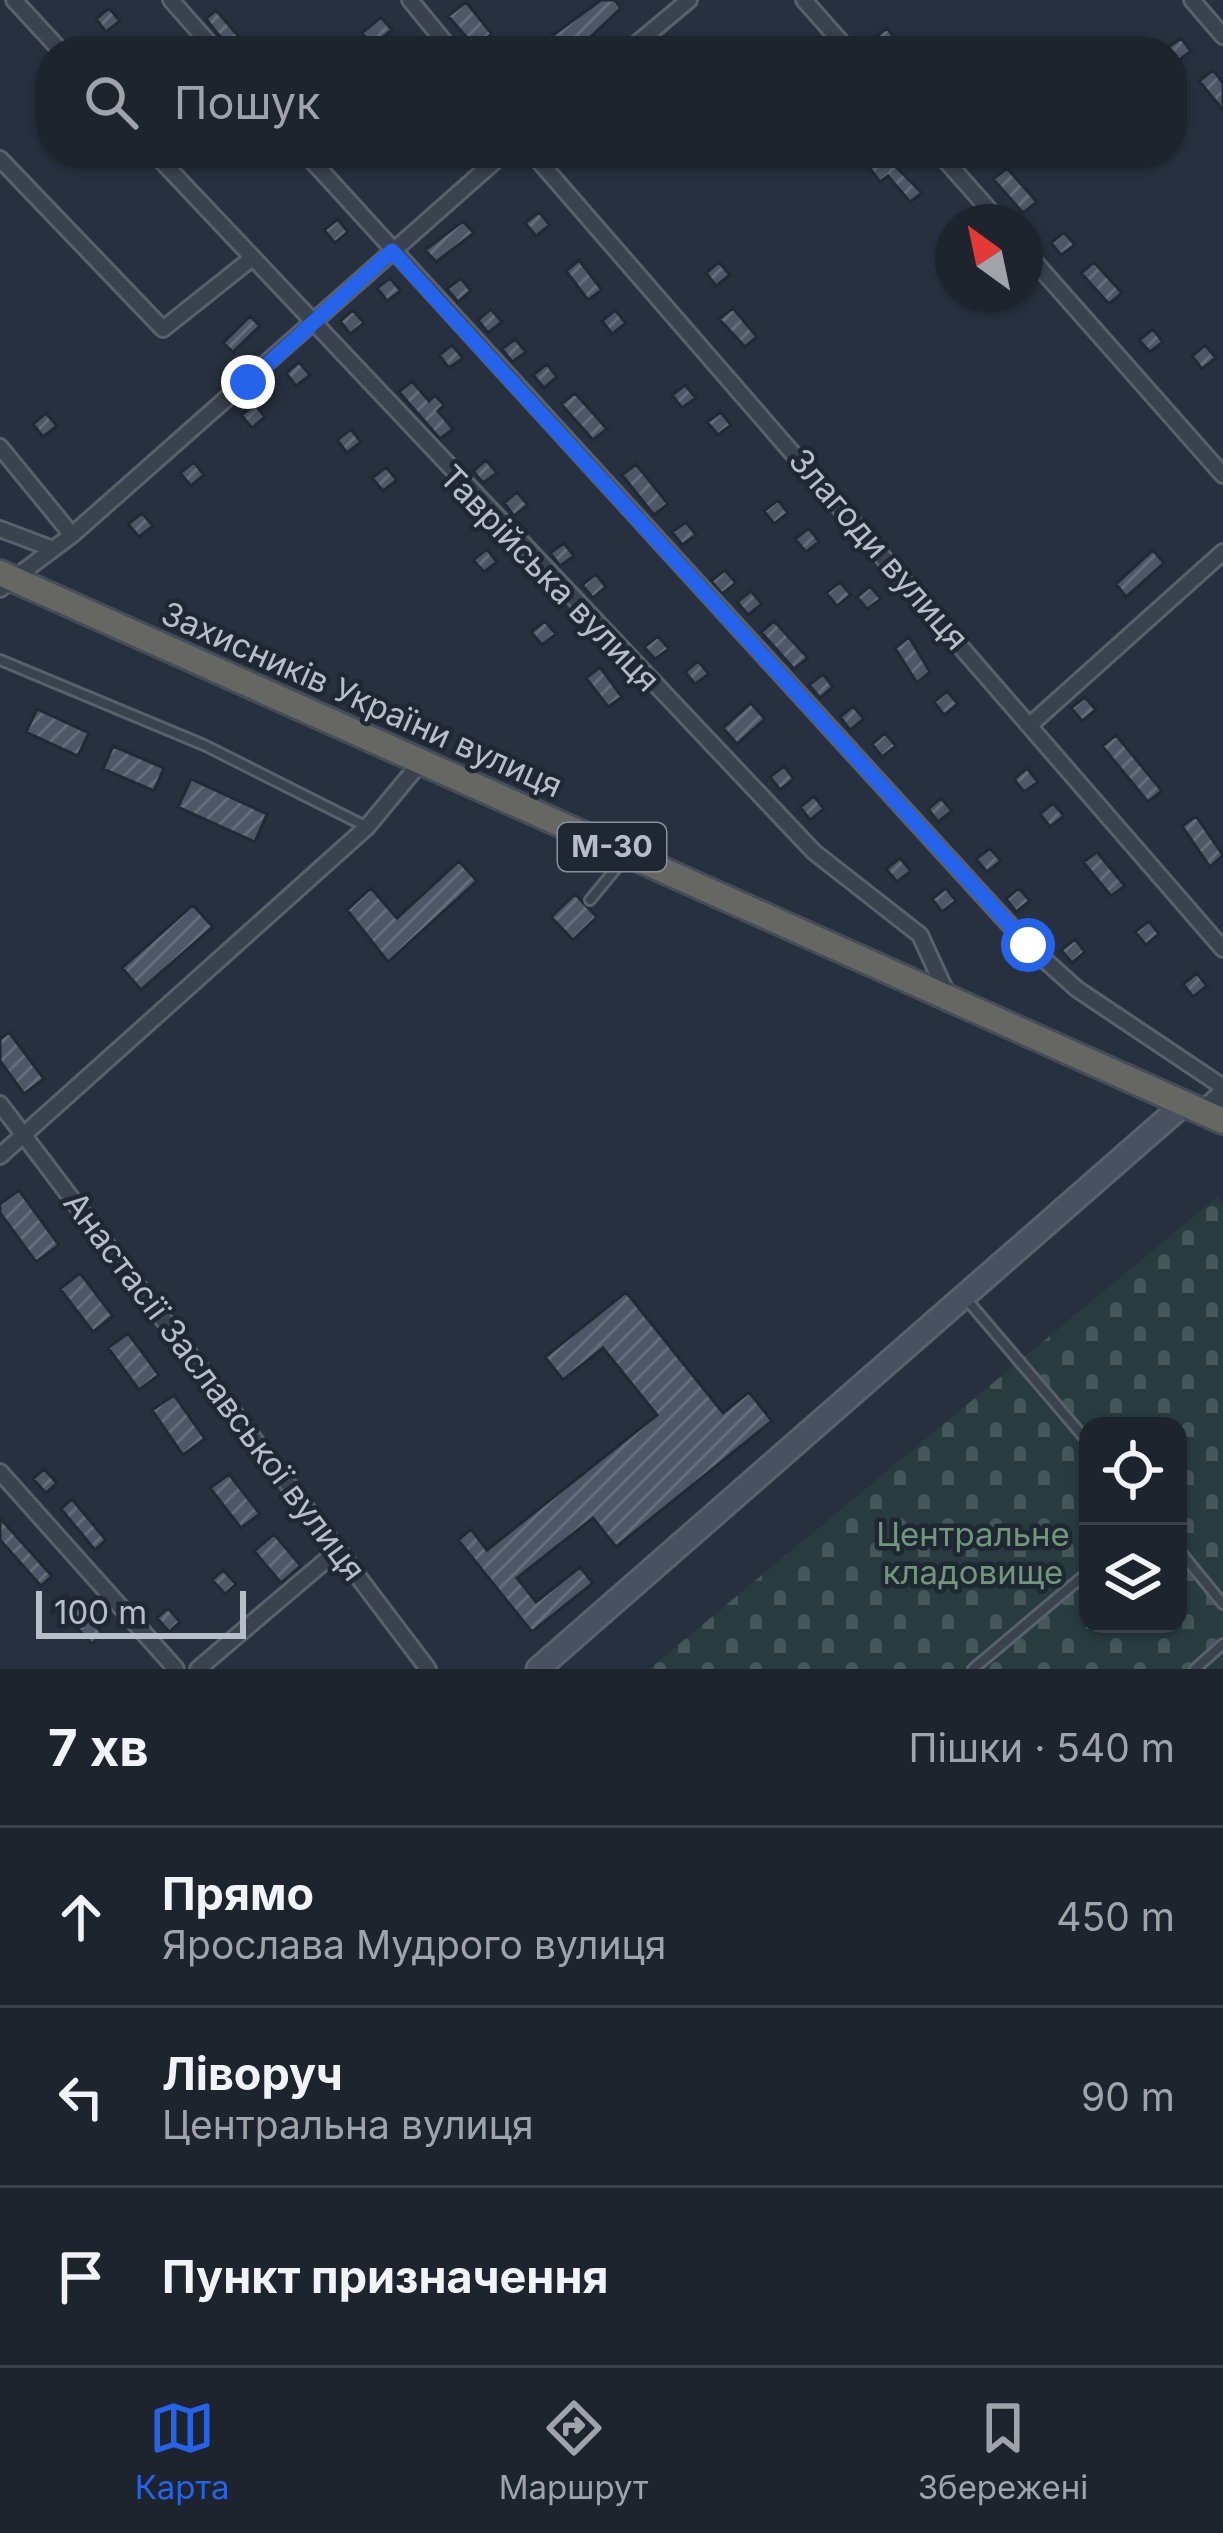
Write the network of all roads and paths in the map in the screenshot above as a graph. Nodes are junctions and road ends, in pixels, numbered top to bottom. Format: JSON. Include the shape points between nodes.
{"nodes":[{"id":1,"x":14,"y":0,"type":"edge"},
{"id":2,"x":171,"y":0,"type":"edge"},
{"id":3,"x":410,"y":0,"type":"edge"},
{"id":4,"x":689,"y":0,"type":"edge"},
{"id":5,"x":804,"y":0,"type":"edge"},
{"id":6,"x":1192,"y":0,"type":"edge"},
{"id":7,"x":47,"y":36,"type":"edge"},
{"id":8,"x":203,"y":36,"type":"edge"},
{"id":9,"x":440,"y":36,"type":"edge"},
{"id":10,"x":646,"y":36,"type":"edge"},
{"id":11,"x":836,"y":36,"type":"edge"},
{"id":12,"x":1223,"y":36,"type":"edge"},
{"id":13,"x":0,"y":159,"type":"edge"},
{"id":14,"x":168,"y":168,"type":"edge"},
{"id":15,"x":318,"y":168,"type":"edge"},
{"id":16,"x":487,"y":168,"type":"edge"},
{"id":17,"x":545,"y":168,"type":"edge"},
{"id":18,"x":952,"y":168,"type":"edge"},
{"id":19,"x":984,"y":204,"type":"edge"},
{"id":20,"x":392,"y":251,"type":"junction"},
{"id":21,"x":251,"y":260,"type":"junction"},
{"id":22,"x":1043,"y":271,"type":"edge"},
{"id":23,"x":311,"y":325,"type":"junction"},
{"id":24,"x":0,"y":447,"type":"edge"},
{"id":25,"x":1223,"y":475,"type":"edge"},
{"id":26,"x":0,"y":529,"type":"edge"},
{"id":27,"x":72,"y":536,"type":"junction"},
{"id":28,"x":53,"y":549,"type":"junction"},
{"id":29,"x":1223,"y":552,"type":"edge"},
{"id":30,"x":4,"y":580,"type":"edge"},
{"id":31,"x":0,"y":660,"type":"edge"},
{"id":32,"x":1030,"y":724,"type":"junction"},
{"id":33,"x":421,"y":762,"type":"junction"},
{"id":34,"x":367,"y":827,"type":"junction"},
{"id":35,"x":628,"y":854,"type":"junction"},
{"id":36,"x":590,"y":900,"type":"dead end"},
{"id":37,"x":1223,"y":949,"type":"edge"},
{"id":38,"x":947,"y":994,"type":"junction"},
{"id":39,"x":1223,"y":1090,"type":"edge"},
{"id":40,"x":0,"y":1104,"type":"edge"},
{"id":41,"x":1204,"y":1112,"type":"edge"},
{"id":42,"x":24,"y":1134,"type":"junction"},
{"id":43,"x":0,"y":1156,"type":"edge"},
{"id":44,"x":962,"y":1294,"type":"junction"},
{"id":45,"x":1079,"y":1431,"type":"edge"},
{"id":46,"x":0,"y":1472,"type":"edge"},
{"id":47,"x":338,"y":1550,"type":"junction"},
{"id":48,"x":1187,"y":1560,"type":"edge"},
{"id":49,"x":1079,"y":1581,"type":"edge"},
{"id":50,"x":1223,"y":1604,"type":"edge"},
{"id":51,"x":1223,"y":1644,"type":"edge"},
{"id":52,"x":176,"y":1669,"type":"edge"},
{"id":53,"x":198,"y":1669,"type":"edge"},
{"id":54,"x":428,"y":1669,"type":"edge"},
{"id":55,"x":538,"y":1669,"type":"edge"},
{"id":56,"x":973,"y":1669,"type":"edge"},
{"id":57,"x":1195,"y":1669,"type":"edge"}],
"edges":[{"from":1,"to":7,"type":"street"},
{"from":2,"to":8,"type":"street"},
{"from":3,"to":9,"type":"street"},
{"from":4,"to":10,"type":"street"},
{"from":5,"to":11,"type":"street"},
{"from":6,"to":12,"type":"street"},
{"from":13,"to":21,"type":"street","via":[[164,328]]},
{"from":14,"to":21,"type":"street","name":"Таврійська вулиця"},
{"from":15,"to":20,"type":"street"},
{"from":16,"to":20,"type":"street"},
{"from":17,"to":32,"type":"street","name":"Злагоди вулиця"},
{"from":18,"to":19,"type":"street"},
{"from":20,"to":23,"type":"street"},
{"from":20,"to":39,"type":"street","via":[[1028,945],[1077,989]]},
{"from":21,"to":23,"type":"street","name":"Таврійська вулиця"},
{"from":22,"to":25,"type":"street"},
{"from":23,"to":27,"type":"street"},
{"from":23,"to":38,"type":"street","name":"Таврійська вулиця","via":[[814,852],[920,935]]},
{"from":24,"to":27,"type":"street"},
{"from":26,"to":28,"type":"street"},
{"from":27,"to":28,"type":"street"},
{"from":28,"to":30,"type":"street"},
{"from":29,"to":32,"type":"street"},
{"from":30,"to":33,"type":"highway","name":"Захисників України вулиця","number":"М-30"},
{"from":31,"to":34,"type":"lane","via":[[205,745]]},
{"from":32,"to":37,"type":"street","name":"Злагоди вулиця"},
{"from":33,"to":34,"type":"street"},
{"from":33,"to":35,"type":"highway","name":"Захисників України вулиця","number":"М-30"},
{"from":34,"to":42,"type":"street"},
{"from":35,"to":36,"type":"lane"},
{"from":35,"to":38,"type":"highway","name":"Захисників України вулиця","number":"М-30"},
{"from":38,"to":41,"type":"highway","name":"Захисників України вулиця","number":"М-30"},
{"from":39,"to":41,"type":"street"},
{"from":40,"to":42,"type":"street","name":"Анастасії Заславської вулиця"},
{"from":41,"to":44,"type":"main road"},
{"from":42,"to":43,"type":"street"},
{"from":42,"to":47,"type":"street","name":"Анастасії Заславської вулиця"},
{"from":44,"to":45,"type":"lane"},
{"from":44,"to":55,"type":"main road"},
{"from":46,"to":52,"type":"street"},
{"from":47,"to":53,"type":"street"},
{"from":47,"to":54,"type":"street","name":"Анастасії Заславської вулиця"},
{"from":48,"to":50,"type":"lane"},
{"from":49,"to":56,"type":"lane"},
{"from":51,"to":57,"type":"lane"}]}
